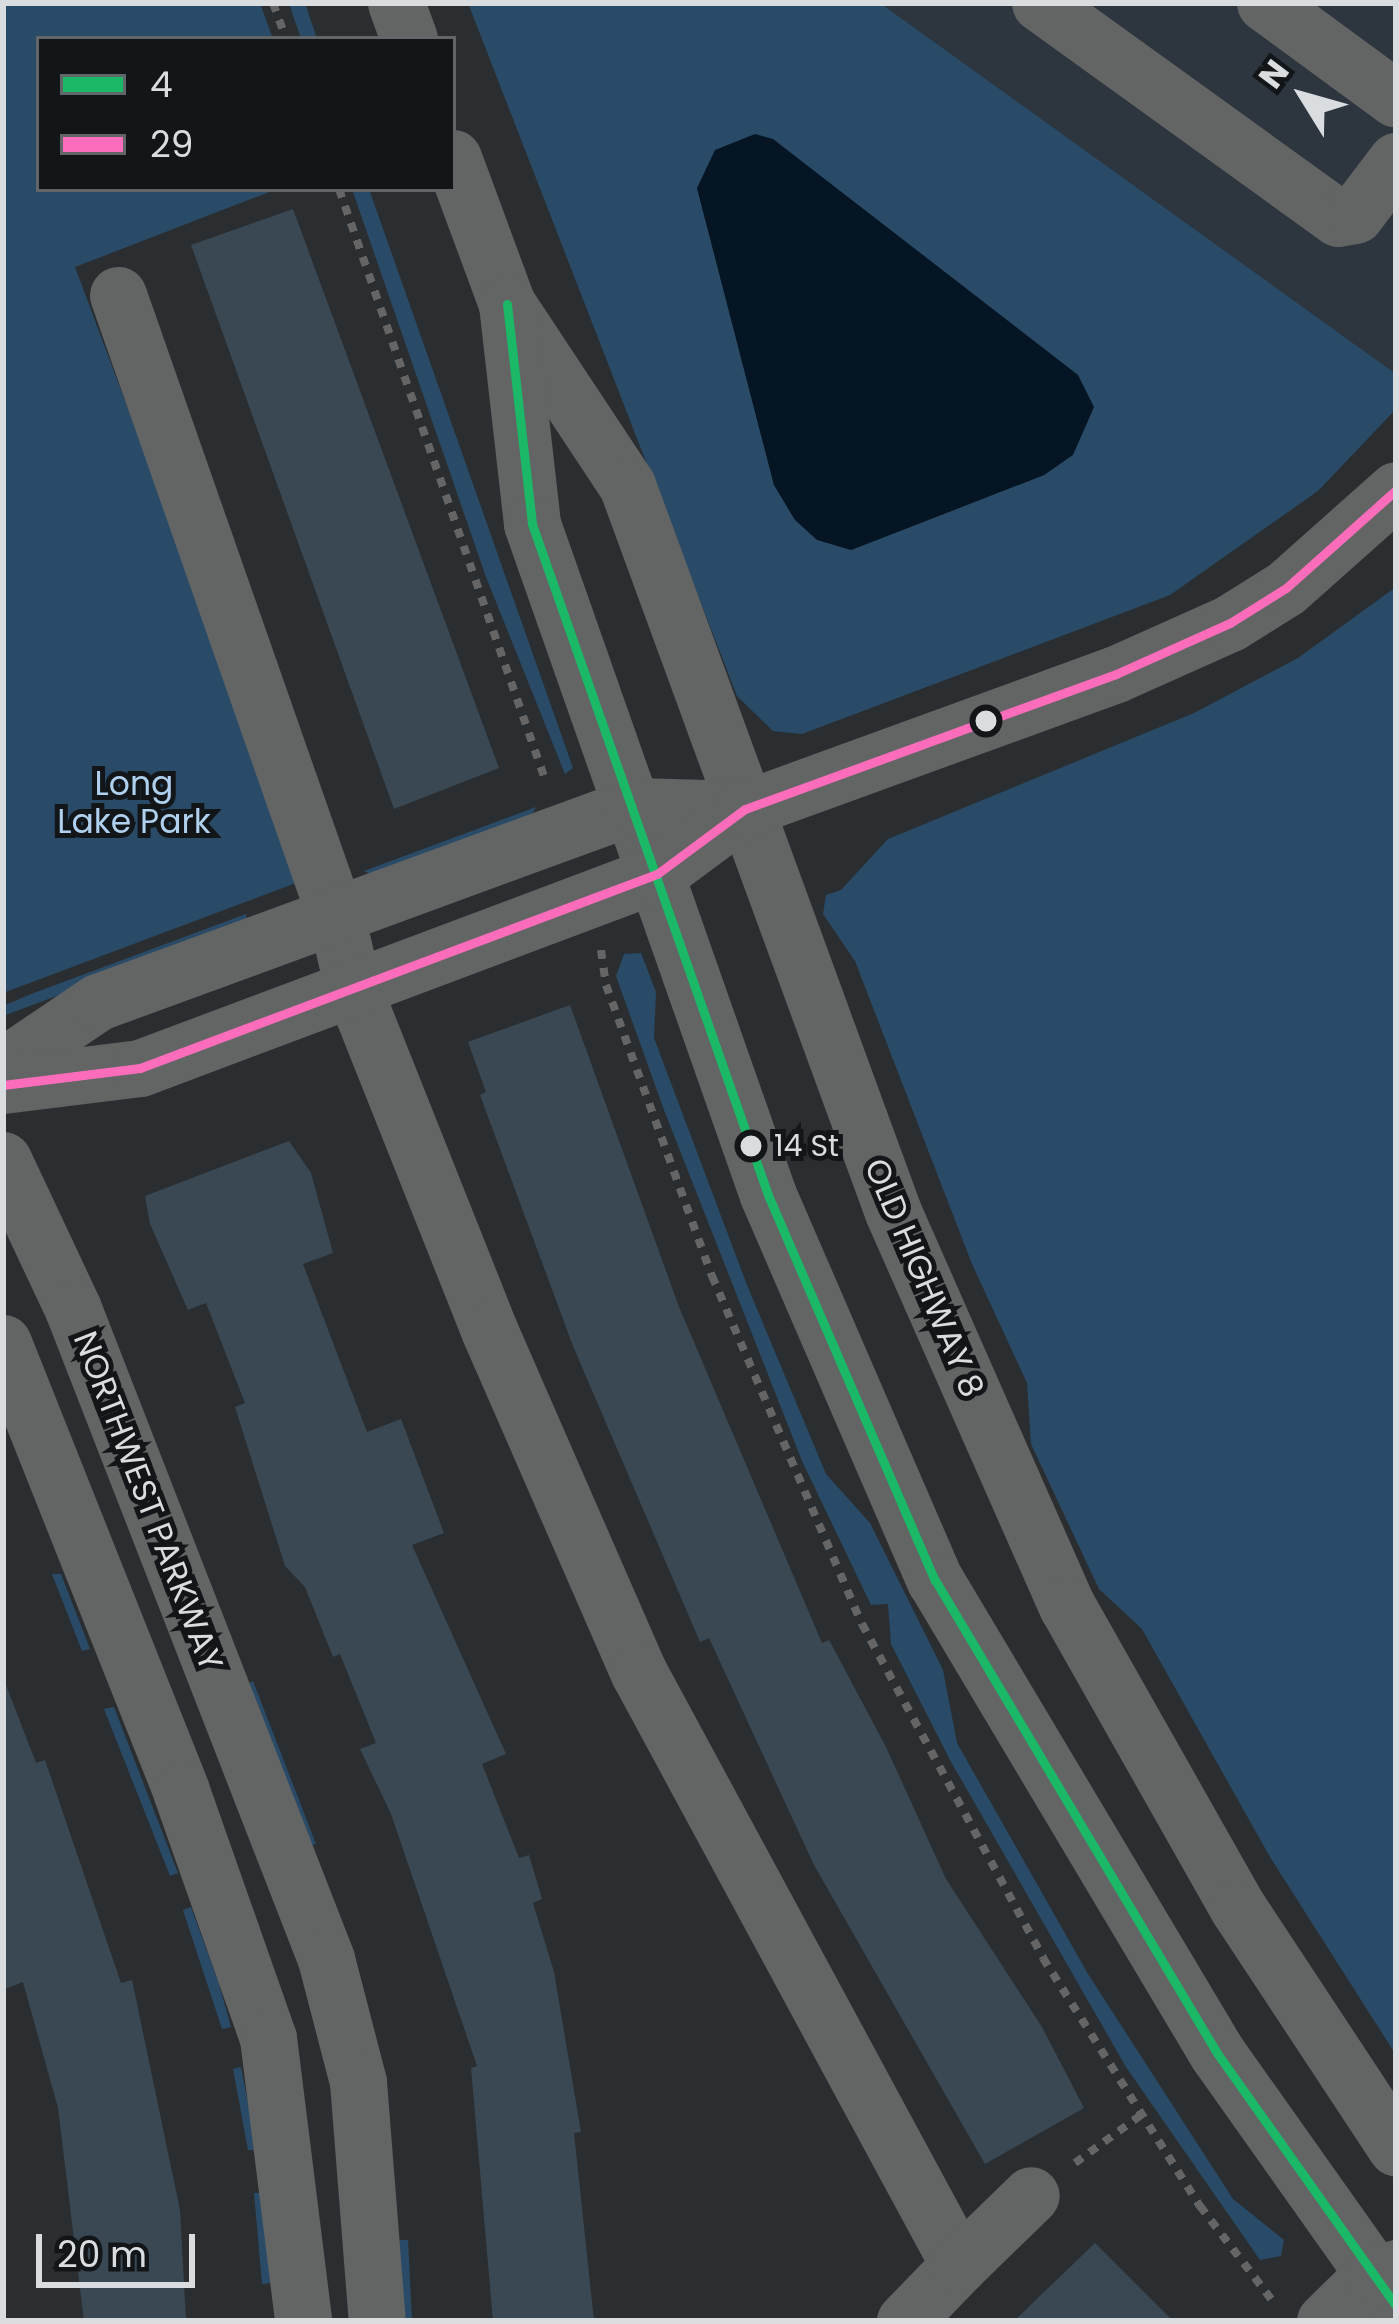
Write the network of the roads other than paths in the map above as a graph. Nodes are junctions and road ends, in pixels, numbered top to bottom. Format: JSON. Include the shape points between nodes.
{"nodes":[{"id":1,"x":396,"y":3,"type":"edge"},
{"id":2,"x":1040,"y":3,"type":"edge"},
{"id":3,"x":1265,"y":3,"type":"edge"},
{"id":4,"x":408,"y":36,"type":"edge"},
{"id":5,"x":1396,"y":99,"type":"edge"},
{"id":6,"x":1396,"y":161,"type":"edge"},
{"id":7,"x":456,"y":166,"type":"edge"},
{"id":8,"x":118,"y":295,"type":"dead end"},
{"id":9,"x":507,"y":304,"type":"junction"},
{"id":10,"x":1396,"y":490,"type":"edge"},
{"id":11,"x":633,"y":806,"type":"junction"},
{"id":12,"x":745,"y":809,"type":"junction"},
{"id":13,"x":656,"y":874,"type":"junction"},
{"id":14,"x":337,"y":920,"type":"junction"},
{"id":15,"x":353,"y":988,"type":"junction"},
{"id":16,"x":3,"y":1066,"type":"edge"},
{"id":17,"x":3,"y":1085,"type":"edge"},
{"id":18,"x":3,"y":1160,"type":"edge"},
{"id":19,"x":3,"y":1343,"type":"edge"},
{"id":20,"x":282,"y":1846,"type":"junction"},
{"id":21,"x":209,"y":1870,"type":"junction"},
{"id":22,"x":1396,"y":2148,"type":"edge"},
{"id":23,"x":1031,"y":2195,"type":"road end"},
{"id":24,"x":959,"y":2265,"type":"junction"},
{"id":25,"x":1388,"y":2283,"type":"edge"},
{"id":26,"x":303,"y":2321,"type":"edge"},
{"id":27,"x":377,"y":2321,"type":"edge"},
{"id":28,"x":905,"y":2321,"type":"edge"},
{"id":29,"x":1324,"y":2321,"type":"edge"}],
"edges":[{"from":1,"to":4,"type":"street"},
{"from":2,"to":6,"type":"street","via":[[1338,218],[1355,215]]},
{"from":3,"to":5,"type":"street"},
{"from":7,"to":9,"type":"street","name":"OLD HIGHWAY 8"},
{"from":8,"to":14,"type":"street"},
{"from":9,"to":11,"type":"street","name":"OLD HIGHWAY 8","via":[[532,524]]},
{"from":9,"to":12,"type":"street","name":"OLD HIGHWAY 8","via":[[627,485]]},
{"from":10,"to":12,"type":"street","via":[[1286,588],[1230,622],[1116,674]]},
{"from":11,"to":12,"type":"street"},
{"from":11,"to":13,"type":"street","name":"OLD HIGHWAY 8"},
{"from":11,"to":14,"type":"street"},
{"from":12,"to":13,"type":"street"},
{"from":12,"to":22,"type":"street","name":"OLD HIGHWAY 8","via":[[893,1212],[1067,1606],[1238,1908]]},
{"from":13,"to":15,"type":"street"},
{"from":13,"to":25,"type":"street","name":"OLD HIGHWAY 8","via":[[769,1195],[935,1580],[1205,2034]]},
{"from":14,"to":15,"type":"street"},
{"from":14,"to":16,"type":"street","via":[[98,1002]]},
{"from":15,"to":17,"type":"street","via":[[140,1068]]},
{"from":15,"to":24,"type":"street","via":[[639,1673]]},
{"from":18,"to":20,"type":"street","name":"NORTHWEST PARKWAY","via":[[73,1309]]},
{"from":19,"to":21,"type":"street"},
{"from":20,"to":21,"type":"street"},
{"from":20,"to":27,"type":"street","name":"NORTHWEST PARKWAY","via":[[326,1959],[358,2082]]},
{"from":21,"to":26,"type":"street","via":[[268,2038]]},
{"from":23,"to":24,"type":"street"},
{"from":24,"to":28,"type":"street"},
{"from":25,"to":29,"type":"street"}]}
